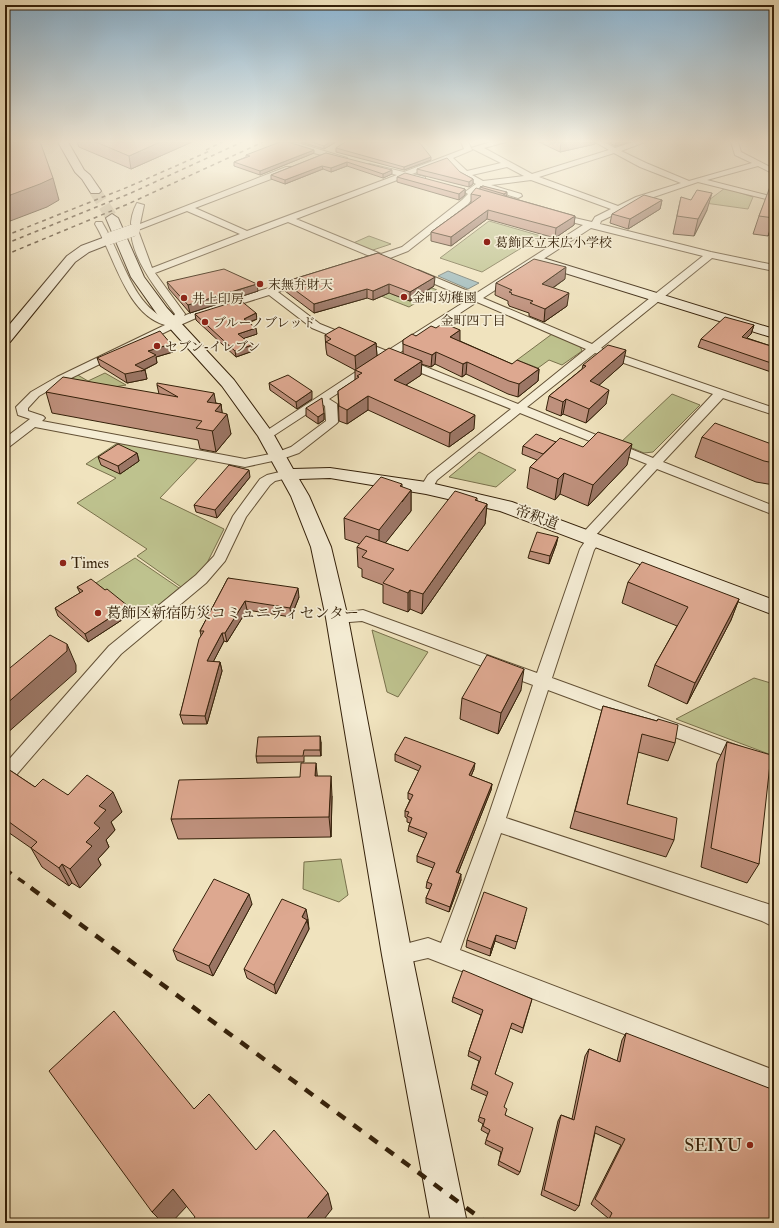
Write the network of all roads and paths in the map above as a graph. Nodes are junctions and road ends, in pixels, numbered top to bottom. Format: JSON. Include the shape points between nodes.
{"nodes":[{"id":1,"x":209,"y":199,"type":"edge"},
{"id":2,"x":335,"y":199,"type":"edge"},
{"id":3,"x":465,"y":199,"type":"edge"},
{"id":4,"x":592,"y":199,"type":"edge"},
{"id":5,"x":638,"y":199,"type":"edge"},
{"id":6,"x":140,"y":205,"type":"dead end"},
{"id":7,"x":187,"y":208,"type":"junction"},
{"id":8,"x":618,"y":209,"type":"junction"},
{"id":9,"x":546,"y":213,"type":"edge"},
{"id":10,"x":287,"y":218,"type":"junction"},
{"id":11,"x":105,"y":221,"type":"joint"},
{"id":12,"x":592,"y":225,"type":"junction"},
{"id":13,"x":134,"y":230,"type":"junction"},
{"id":14,"x":246,"y":234,"type":"junction"},
{"id":15,"x":108,"y":240,"type":"junction"},
{"id":16,"x":710,"y":255,"type":"junction"},
{"id":17,"x":380,"y":257,"type":"junction"},
{"id":18,"x":536,"y":259,"type":"junction"},
{"id":19,"x":392,"y":263,"type":"edge"},
{"id":20,"x":359,"y":264,"type":"edge"},
{"id":21,"x":405,"y":268,"type":"edge"},
{"id":22,"x":774,"y":268,"type":"edge"},
{"id":23,"x":149,"y":272,"type":"junction"},
{"id":24,"x":314,"y":277,"type":"edge"},
{"id":25,"x":270,"y":292,"type":"junction"},
{"id":26,"x":656,"y":297,"type":"junction"},
{"id":27,"x":475,"y":298,"type":"junction"},
{"id":28,"x":174,"y":324,"type":"junction"},
{"id":29,"x":774,"y":334,"type":"edge"},
{"id":30,"x":5,"y":340,"type":"edge"},
{"id":31,"x":592,"y":348,"type":"junction"},
{"id":32,"x":387,"y":355,"type":"junction"},
{"id":33,"x":721,"y":393,"type":"junction"},
{"id":34,"x":321,"y":399,"type":"junction"},
{"id":35,"x":519,"y":408,"type":"junction"},
{"id":36,"x":774,"y":412,"type":"edge"},
{"id":37,"x":34,"y":423,"type":"junction"},
{"id":38,"x":266,"y":435,"type":"junction"},
{"id":39,"x":5,"y":444,"type":"edge"},
{"id":40,"x":657,"y":463,"type":"junction"},
{"id":41,"x":283,"y":465,"type":"junction"},
{"id":42,"x":426,"y":488,"type":"junction"},
{"id":43,"x":774,"y":511,"type":"edge"},
{"id":44,"x":591,"y":538,"type":"junction"},
{"id":45,"x":774,"y":608,"type":"edge"},
{"id":46,"x":337,"y":618,"type":"junction"},
{"id":47,"x":542,"y":681,"type":"junction"},
{"id":48,"x":774,"y":767,"type":"edge"},
{"id":49,"x":5,"y":776,"type":"edge"},
{"id":50,"x":495,"y":823,"type":"junction"},
{"id":51,"x":774,"y":917,"type":"edge"},
{"id":52,"x":397,"y":955,"type":"junction"},
{"id":53,"x":447,"y":956,"type":"junction"},
{"id":54,"x":774,"y":1081,"type":"edge"},
{"id":55,"x":449,"y":1223,"type":"edge"}],
"edges":[{"from":1,"to":7,"type":"street"},
{"from":2,"to":10,"type":"street"},
{"from":3,"to":17,"type":"street","via":[[405,249]]},
{"from":4,"to":8,"type":"street"},
{"from":5,"to":8,"type":"street"},
{"from":6,"to":13,"type":"street"},
{"from":7,"to":13,"type":"street"},
{"from":7,"to":14,"type":"street"},
{"from":8,"to":12,"type":"street"},
{"from":9,"to":12,"type":"street"},
{"from":10,"to":14,"type":"street"},
{"from":10,"to":17,"type":"street"},
{"from":11,"to":15,"type":"street"},
{"from":11,"to":28,"type":"street","via":[[134,271]]},
{"from":12,"to":16,"type":"street"},
{"from":12,"to":18,"type":"street"},
{"from":13,"to":15,"type":"street","bridge":true},
{"from":13,"to":23,"type":"street"},
{"from":14,"to":23,"type":"street"},
{"from":15,"to":28,"type":"street","via":[[123,277],[149,314]]},
{"from":15,"to":30,"type":"street","via":[[71,259]]},
{"from":16,"to":22,"type":"street"},
{"from":16,"to":26,"type":"street"},
{"from":17,"to":19,"type":"street"},
{"from":17,"to":20,"type":"street"},
{"from":18,"to":26,"type":"street"},
{"from":18,"to":27,"type":"street"},
{"from":21,"to":27,"type":"street"},
{"from":23,"to":28,"type":"street","via":[[180,314]]},
{"from":24,"to":25,"type":"street"},
{"from":25,"to":28,"type":"street"},
{"from":25,"to":32,"type":"street","via":[[316,326]]},
{"from":26,"to":29,"type":"street"},
{"from":26,"to":31,"type":"street"},
{"from":27,"to":31,"type":"street"},
{"from":27,"to":32,"type":"street"},
{"from":28,"to":37,"type":"street","via":[[61,379],[26,402],[22,407],[22,413],[39,418]]},
{"from":28,"to":38,"type":"street","via":[[228,383]]},
{"from":31,"to":33,"type":"street"},
{"from":31,"to":35,"type":"street"},
{"from":32,"to":34,"type":"street"},
{"from":32,"to":35,"type":"street"},
{"from":33,"to":36,"type":"street"},
{"from":33,"to":40,"type":"street"},
{"from":34,"to":38,"type":"street"},
{"from":34,"to":41,"type":"street","via":[[331,404],[332,422],[295,450]]},
{"from":35,"to":40,"type":"street"},
{"from":35,"to":42,"type":"street","via":[[432,478]]},
{"from":37,"to":39,"type":"street"},
{"from":37,"to":41,"type":"street","via":[[245,463]]},
{"from":38,"to":41,"type":"street"},
{"from":40,"to":43,"type":"street"},
{"from":40,"to":44,"type":"street"},
{"from":41,"to":42,"type":"street","name":"帝釈道"},
{"from":41,"to":46,"type":"street","via":[[300,496],[321,548]]},
{"from":41,"to":49,"type":"street","via":[[265,482],[240,516],[213,567],[115,650]]},
{"from":42,"to":44,"type":"street","name":"帝釈道","via":[[505,506]]},
{"from":44,"to":45,"type":"street","name":"帝釈道"},
{"from":44,"to":47,"type":"street"},
{"from":46,"to":47,"type":"street","via":[[363,615]]},
{"from":46,"to":52,"type":"street"},
{"from":47,"to":48,"type":"street"},
{"from":47,"to":50,"type":"street"},
{"from":50,"to":51,"type":"street"},
{"from":50,"to":53,"type":"street"},
{"from":52,"to":53,"type":"street","via":[[428,948]]},
{"from":52,"to":55,"type":"street"},
{"from":53,"to":54,"type":"street"}]}
